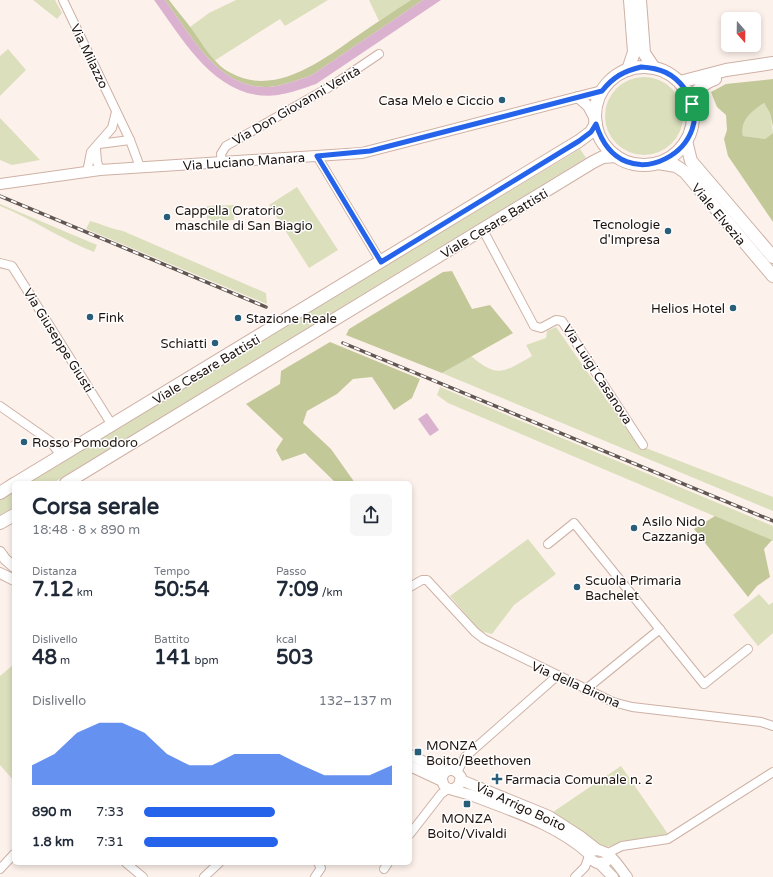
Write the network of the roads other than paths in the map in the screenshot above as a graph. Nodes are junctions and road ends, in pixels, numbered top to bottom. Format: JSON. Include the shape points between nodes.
{"nodes":[{"id":1,"x":63,"y":0,"type":"edge"},
{"id":2,"x":630,"y":0,"type":"edge"},
{"id":3,"x":640,"y":0,"type":"edge"},
{"id":4,"x":379,"y":54,"type":"dead end"},
{"id":5,"x":773,"y":63,"type":"edge"},
{"id":6,"x":654,"y":68,"type":"junction"},
{"id":7,"x":628,"y":70,"type":"junction"},
{"id":8,"x":773,"y":71,"type":"edge"},
{"id":9,"x":680,"y":82,"type":"junction"},
{"id":10,"x":602,"y":91,"type":"junction"},
{"id":11,"x":578,"y":97,"type":"junction"},
{"id":12,"x":692,"y":104,"type":"junction"},
{"id":13,"x":116,"y":112,"type":"junction"},
{"id":14,"x":596,"y":121,"type":"junction"},
{"id":15,"x":130,"y":140,"type":"junction"},
{"id":16,"x":686,"y":141,"type":"junction"},
{"id":17,"x":98,"y":146,"type":"junction"},
{"id":18,"x":317,"y":156,"type":"junction"},
{"id":19,"x":616,"y":156,"type":"junction"},
{"id":20,"x":222,"y":162,"type":"junction"},
{"id":21,"x":658,"y":163,"type":"junction"},
{"id":22,"x":140,"y":167,"type":"junction"},
{"id":23,"x":100,"y":170,"type":"junction"},
{"id":24,"x":87,"y":172,"type":"junction"},
{"id":25,"x":0,"y":184,"type":"edge"},
{"id":26,"x":483,"y":230,"type":"junction"},
{"id":27,"x":773,"y":257,"type":"edge"},
{"id":28,"x":381,"y":262,"type":"junction"},
{"id":29,"x":0,"y":264,"type":"edge"},
{"id":30,"x":773,"y":276,"type":"edge"},
{"id":31,"x":0,"y":406,"type":"edge"},
{"id":32,"x":112,"y":425,"type":"junction"},
{"id":33,"x":644,"y":445,"type":"dead end"},
{"id":34,"x":61,"y":456,"type":"junction"},
{"id":35,"x":20,"y":481,"type":"edge"},
{"id":36,"x":69,"y":481,"type":"edge"},
{"id":37,"x":12,"y":486,"type":"edge"},
{"id":38,"x":0,"y":493,"type":"edge"},
{"id":39,"x":12,"y":516,"type":"edge"},
{"id":40,"x":1,"y":524,"type":"edge"},
{"id":41,"x":548,"y":544,"type":"dead end"},
{"id":42,"x":0,"y":552,"type":"edge"},
{"id":43,"x":0,"y":561,"type":"edge"},
{"id":44,"x":12,"y":565,"type":"edge"},
{"id":45,"x":12,"y":566,"type":"edge"},
{"id":46,"x":0,"y":573,"type":"edge"},
{"id":47,"x":12,"y":579,"type":"edge"},
{"id":48,"x":412,"y":586,"type":"edge"},
{"id":49,"x":660,"y":628,"type":"junction"},
{"id":50,"x":748,"y":649,"type":"dead end"},
{"id":51,"x":557,"y":676,"type":"junction"},
{"id":52,"x":585,"y":690,"type":"junction"},
{"id":53,"x":773,"y":726,"type":"edge"},
{"id":54,"x":412,"y":758,"type":"edge"},
{"id":55,"x":412,"y":767,"type":"edge"},
{"id":56,"x":773,"y":772,"type":"edge"},
{"id":57,"x":459,"y":776,"type":"junction"},
{"id":58,"x":446,"y":785,"type":"junction"},
{"id":59,"x":412,"y":831,"type":"edge"},
{"id":60,"x":599,"y":854,"type":"junction"},
{"id":61,"x":12,"y":856,"type":"edge"},
{"id":62,"x":128,"y":865,"type":"edge"},
{"id":63,"x":217,"y":865,"type":"edge"},
{"id":64,"x":320,"y":866,"type":"edge"},
{"id":65,"x":0,"y":869,"type":"edge"},
{"id":66,"x":143,"y":877,"type":"edge"},
{"id":67,"x":204,"y":877,"type":"edge"},
{"id":68,"x":315,"y":877,"type":"edge"},
{"id":69,"x":575,"y":877,"type":"edge"},
{"id":70,"x":613,"y":877,"type":"edge"},
{"id":71,"x":627,"y":877,"type":"edge"}],
"edges":[{"from":1,"to":13,"type":"street","name":"Via Milazzo"},
{"from":2,"to":7,"type":"main road","via":[[634,52]]},
{"from":3,"to":6,"type":"main road","via":[[644,53]]},
{"from":4,"to":20,"type":"street","name":"Via Don Giovanni Verità","via":[[333,85],[226,146],[221,154]]},
{"from":5,"to":9,"type":"main road","via":[[720,71]]},
{"from":6,"to":7,"type":"main road"},
{"from":6,"to":9,"type":"main road","via":[[670,74]]},
{"from":7,"to":10,"type":"main road","via":[[618,75]]},
{"from":8,"to":12,"type":"main road","via":[[710,81],[699,88]]},
{"from":9,"to":12,"type":"main road"},
{"from":10,"to":11,"type":"street","name":"Via Luciano Manara"},
{"from":10,"to":14,"type":"main road","via":[[597,104]]},
{"from":11,"to":14,"type":"street","via":[[588,106]]},
{"from":11,"to":18,"type":"street","name":"Via Luciano Manara","via":[[370,151]]},
{"from":12,"to":16,"type":"main road","via":[[693,123]]},
{"from":13,"to":15,"type":"street","name":"Via Milazzo"},
{"from":13,"to":17,"type":"street","via":[[112,128]]},
{"from":14,"to":19,"type":"main road","via":[[600,136]]},
{"from":14,"to":28,"type":"main road","name":"Viale Cesare Battisti","via":[[591,132],[579,141]]},
{"from":15,"to":17,"type":"street"},
{"from":15,"to":22,"type":"street","name":"Via Milazzo"},
{"from":16,"to":21,"type":"main road","via":[[674,155]]},
{"from":16,"to":27,"type":"main road","name":"Viale Elvezia","via":[[691,161]]},
{"from":17,"to":23,"type":"street","via":[[97,162]]},
{"from":17,"to":24,"type":"street","via":[[91,152]]},
{"from":18,"to":20,"type":"street","name":"Via Luciano Manara"},
{"from":18,"to":28,"type":"street"},
{"from":19,"to":21,"type":"main road","via":[[634,164]]},
{"from":19,"to":26,"type":"main road","name":"Viale Cesare Battisti","via":[[603,157],[593,162]]},
{"from":20,"to":22,"type":"street","name":"Via Luciano Manara"},
{"from":21,"to":30,"type":"main road","name":"Viale Elvezia","via":[[676,166],[685,172]]},
{"from":22,"to":23,"type":"street","name":"Via Luciano Manara"},
{"from":23,"to":24,"type":"street","name":"Via Luciano Manara"},
{"from":24,"to":25,"type":"street","name":"Via Luciano Manara"},
{"from":26,"to":33,"type":"street","name":"Via Luigi Casanova","via":[[534,326],[541,328],[556,320],[562,321]]},
{"from":26,"to":36,"type":"main road","name":"Viale Cesare Battisti"},
{"from":28,"to":32,"type":"main road","name":"Viale Cesare Battisti"},
{"from":29,"to":32,"type":"street","name":"Via Giuseppe Giusti","via":[[12,266]]},
{"from":31,"to":34,"type":"street","via":[[50,441]]},
{"from":32,"to":34,"type":"main road","name":"Viale Cesare Battisti"},
{"from":34,"to":35,"type":"main road","name":"Viale Cesare Battisti"},
{"from":37,"to":38,"type":"main road","name":"Viale Cesare Battisti"},
{"from":39,"to":40,"type":"main road"},
{"from":41,"to":49,"type":"street","via":[[574,523]]},
{"from":42,"to":44,"type":"street"},
{"from":43,"to":45,"type":"street"},
{"from":46,"to":47,"type":"street"},
{"from":48,"to":51,"type":"street","name":"Via della Birona","via":[[427,580],[484,639]]},
{"from":49,"to":50,"type":"street","via":[[704,684]]},
{"from":49,"to":52,"type":"street"},
{"from":51,"to":52,"type":"street","name":"Via della Birona"},
{"from":51,"to":57,"type":"street","via":[[466,757]]},
{"from":52,"to":53,"type":"street","name":"Via della Birona","via":[[632,708],[762,722]]},
{"from":54,"to":58,"type":"street","name":"Via Arrigo Boito"},
{"from":55,"to":58,"type":"street","name":"Via Arrigo Boito"},
{"from":56,"to":60,"type":"street","via":[[668,838],[622,846]]},
{"from":57,"to":58,"type":"street","via":[[459,785]]},
{"from":57,"to":58,"type":"street","via":[[450,770]]},
{"from":57,"to":60,"type":"street","name":"Via Arrigo Boito","via":[[548,816],[580,836]]},
{"from":58,"to":59,"type":"street"},
{"from":58,"to":60,"type":"street","name":"Via Arrigo Boito","via":[[550,827]]},
{"from":60,"to":69,"type":"street"},
{"from":60,"to":70,"type":"street","via":[[593,862],[599,863]]},
{"from":60,"to":71,"type":"street","name":"Via Arrigo Boito"},
{"from":61,"to":65,"type":"street"},
{"from":62,"to":66,"type":"street"},
{"from":63,"to":67,"type":"street"},
{"from":64,"to":68,"type":"street"}]}
